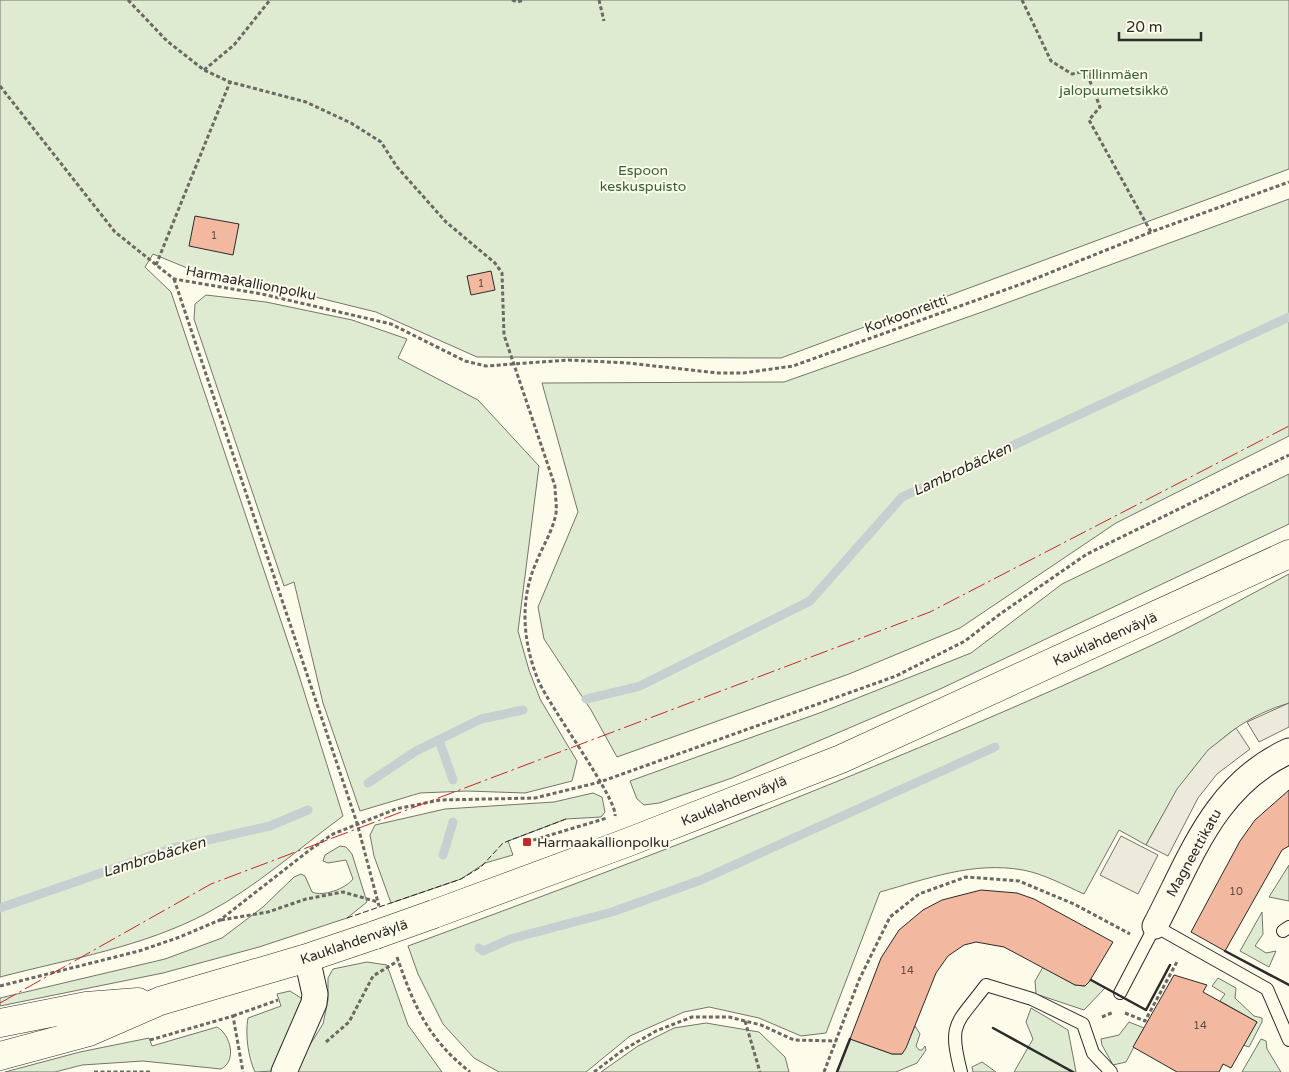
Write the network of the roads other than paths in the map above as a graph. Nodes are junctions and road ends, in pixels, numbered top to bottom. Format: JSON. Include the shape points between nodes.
{"nodes":[{"id":1,"x":1289,"y":554,"type":"edge"},
{"id":2,"x":1289,"y":751,"type":"edge"},
{"id":3,"x":1150,"y":935,"type":"junction"},
{"id":4,"x":308,"y":958,"type":"junction"},
{"id":5,"x":1120,"y":994,"type":"dead end"},
{"id":6,"x":160,"y":1001,"type":"junction"},
{"id":7,"x":0,"y":1023,"type":"edge"},
{"id":8,"x":1289,"y":1040,"type":"edge"},
{"id":9,"x":0,"y":1056,"type":"edge"},
{"id":10,"x":284,"y":1072,"type":"edge"},
{"id":11,"x":961,"y":1072,"type":"edge"},
{"id":12,"x":1111,"y":1072,"type":"edge"}],
"edges":[{"from":1,"to":4,"type":"main road","name":"Kauklahdenväylä","bridge":true,"via":[[841,758],[626,843]]},
{"from":2,"to":3,"type":"street","name":"Magneettikatu","via":[[1255,769],[1229,793],[1213,814]]},
{"from":3,"to":5,"type":"lane"},
{"from":3,"to":8,"type":"lane","via":[[1267,989]]},
{"from":4,"to":6,"type":"main road","name":"Kauklahdenväylä"},
{"from":4,"to":10,"type":"street","via":[[314,1003]]},
{"from":6,"to":7,"type":"main road","name":"Kauklahdenväylä","via":[[86,1006]]},
{"from":6,"to":9,"type":"main road","name":"Kauklahdenväylä","via":[[89,1032]]},
{"from":11,"to":12,"type":"lane","via":[[954,1044],[954,1027],[986,986],[1032,999],[1082,1024],[1093,1053]]}]}
